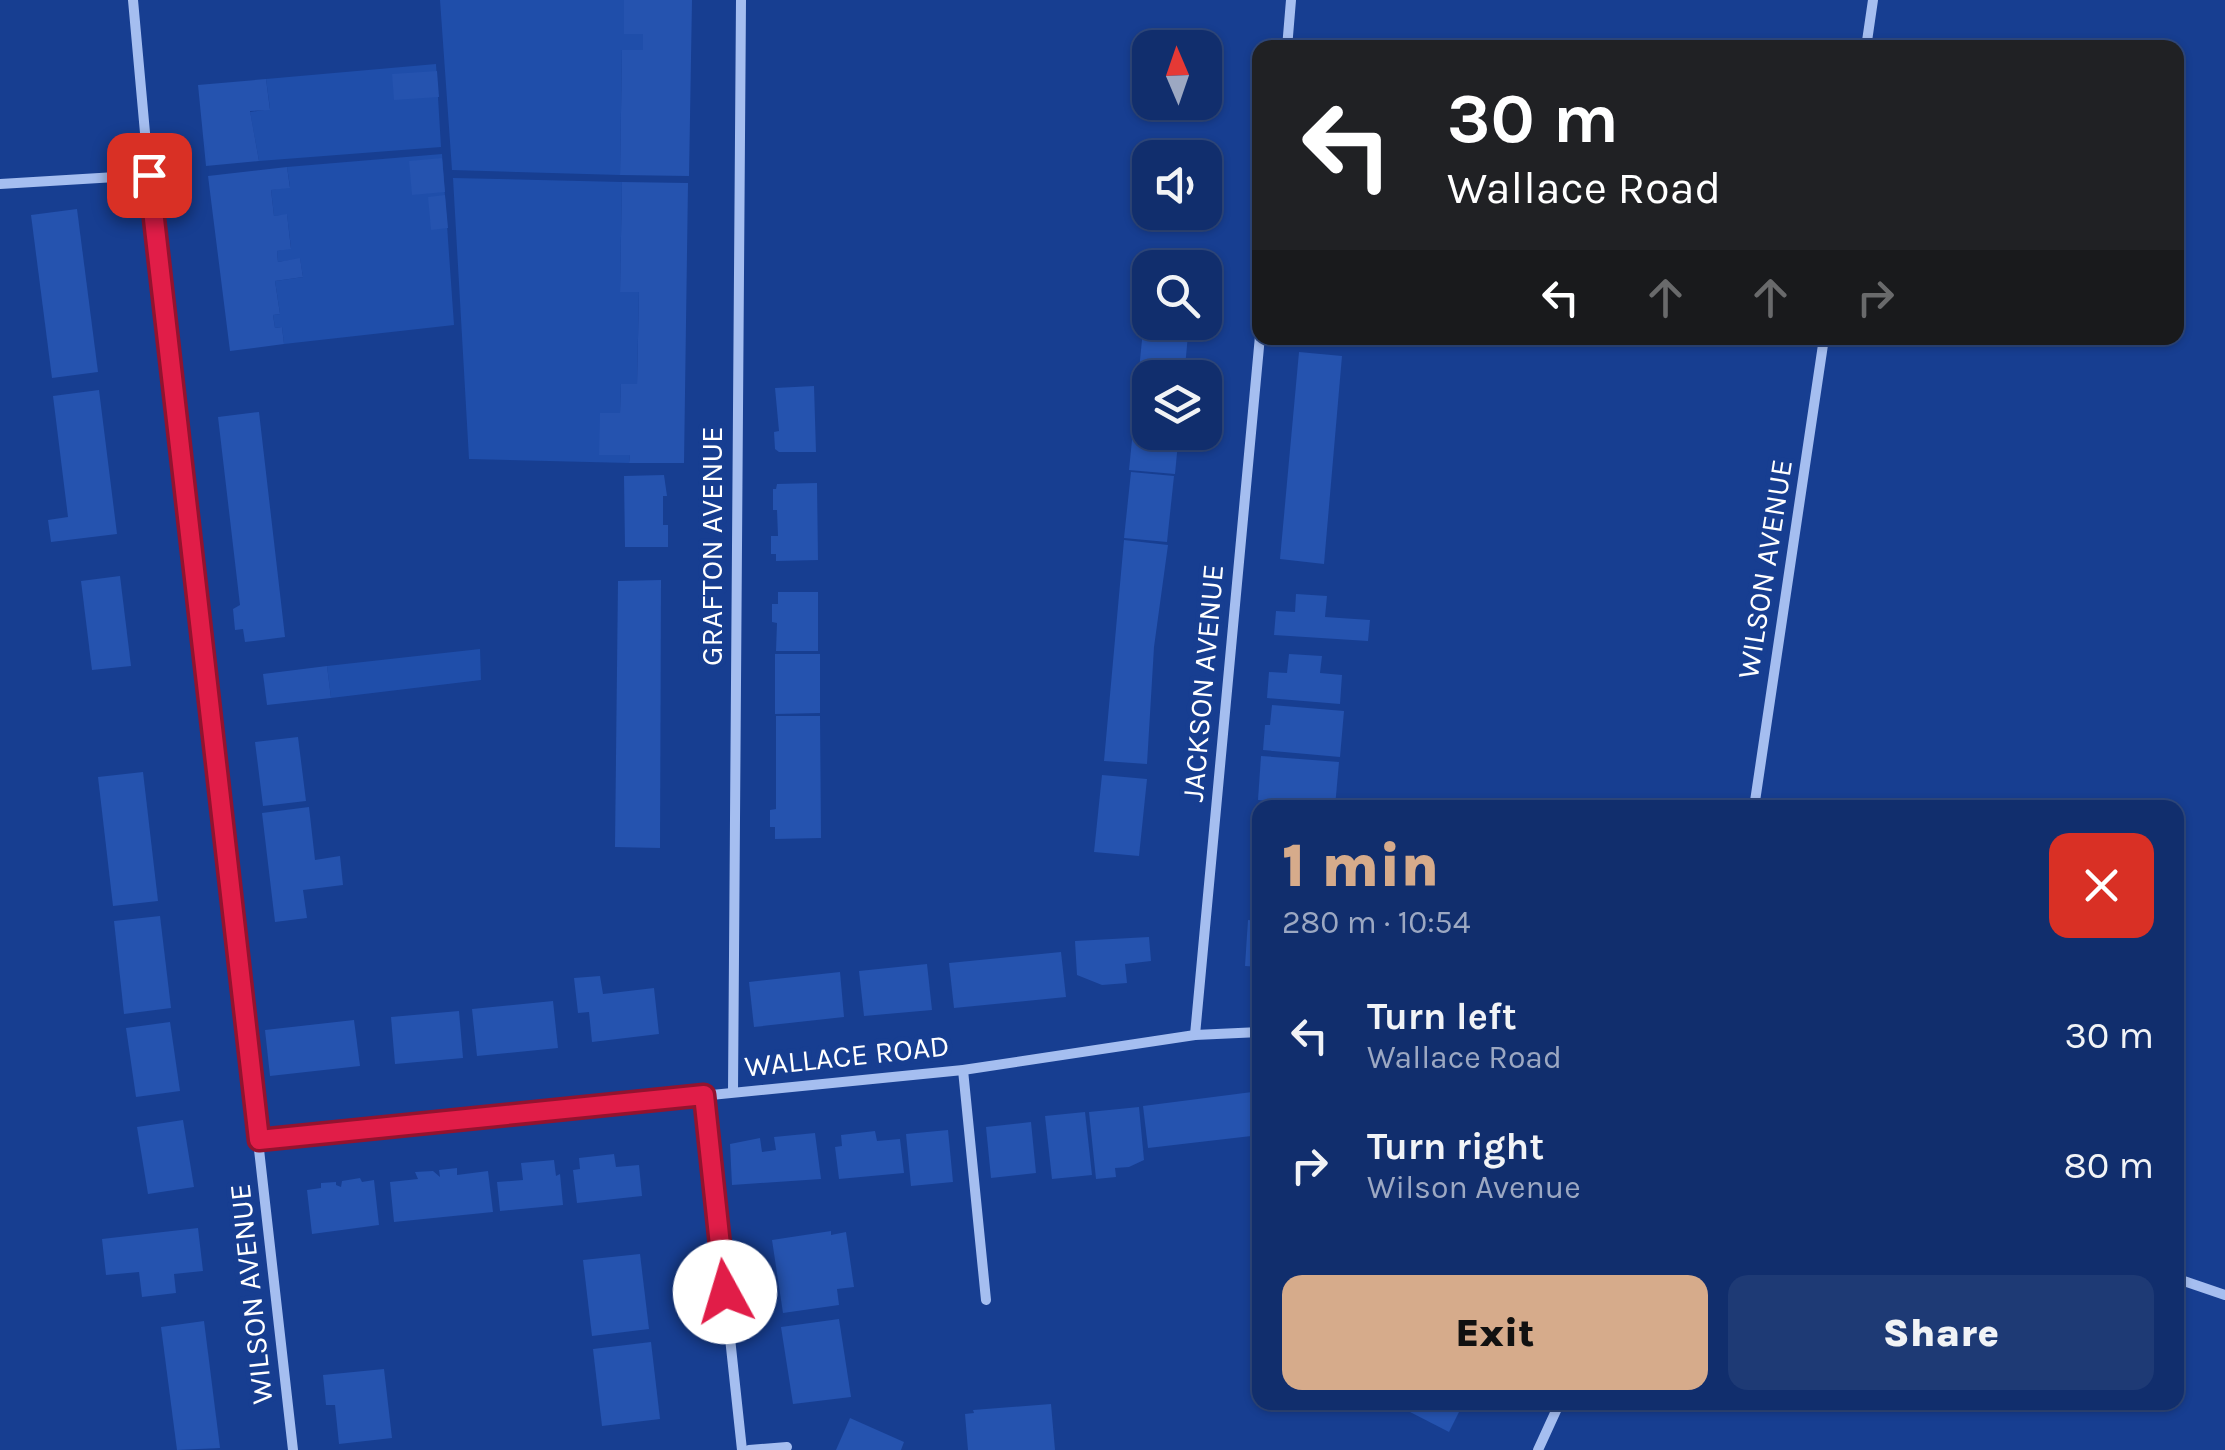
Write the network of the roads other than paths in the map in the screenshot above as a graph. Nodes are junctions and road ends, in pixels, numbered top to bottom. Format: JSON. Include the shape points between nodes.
{"nodes":[{"id":1,"x":133,"y":0,"type":"edge"},
{"id":2,"x":741,"y":0,"type":"edge"},
{"id":3,"x":1291,"y":0,"type":"edge"},
{"id":4,"x":1873,"y":0,"type":"edge"},
{"id":5,"x":1288,"y":40,"type":"edge"},
{"id":6,"x":1867,"y":40,"type":"edge"},
{"id":7,"x":149,"y":175,"type":"junction"},
{"id":8,"x":0,"y":184,"type":"edge"},
{"id":9,"x":1259,"y":345,"type":"edge"},
{"id":10,"x":1823,"y":345,"type":"edge"},
{"id":11,"x":1755,"y":800,"type":"edge"},
{"id":12,"x":1252,"y":1032,"type":"edge"},
{"id":13,"x":1195,"y":1036,"type":"junction"},
{"id":14,"x":963,"y":1070,"type":"junction"},
{"id":15,"x":732,"y":1092,"type":"junction"},
{"id":16,"x":704,"y":1095,"type":"junction"},
{"id":17,"x":259,"y":1140,"type":"junction"},
{"id":18,"x":2184,"y":1281,"type":"edge"},
{"id":19,"x":2225,"y":1295,"type":"edge"},
{"id":20,"x":986,"y":1300,"type":"dead end"},
{"id":21,"x":1556,"y":1410,"type":"edge"},
{"id":22,"x":787,"y":1446,"type":"dead end"},
{"id":23,"x":292,"y":1450,"type":"edge"},
{"id":24,"x":746,"y":1450,"type":"edge"},
{"id":25,"x":1538,"y":1450,"type":"edge"}],
"edges":[{"from":1,"to":7,"type":"street","name":"WILSON AVENUE"},
{"from":2,"to":15,"type":"street","name":"GRAFTON AVENUE"},
{"from":3,"to":5,"type":"street"},
{"from":4,"to":6,"type":"street"},
{"from":7,"to":8,"type":"street"},
{"from":7,"to":17,"type":"street","name":"WILSON AVENUE"},
{"from":9,"to":13,"type":"street","name":"JACKSON AVENUE"},
{"from":10,"to":11,"type":"street","name":"WILSON AVENUE"},
{"from":12,"to":13,"type":"street","name":"WALLACE ROAD"},
{"from":13,"to":14,"type":"street","name":"WALLACE ROAD"},
{"from":14,"to":15,"type":"street","name":"WALLACE ROAD"},
{"from":14,"to":20,"type":"street"},
{"from":15,"to":16,"type":"street","name":"WALLACE ROAD"},
{"from":16,"to":17,"type":"street","name":"WALLACE ROAD"},
{"from":16,"to":24,"type":"street"},
{"from":17,"to":23,"type":"street","name":"WILSON AVENUE"},
{"from":18,"to":19,"type":"street"},
{"from":21,"to":25,"type":"street"},
{"from":22,"to":24,"type":"street"}]}
